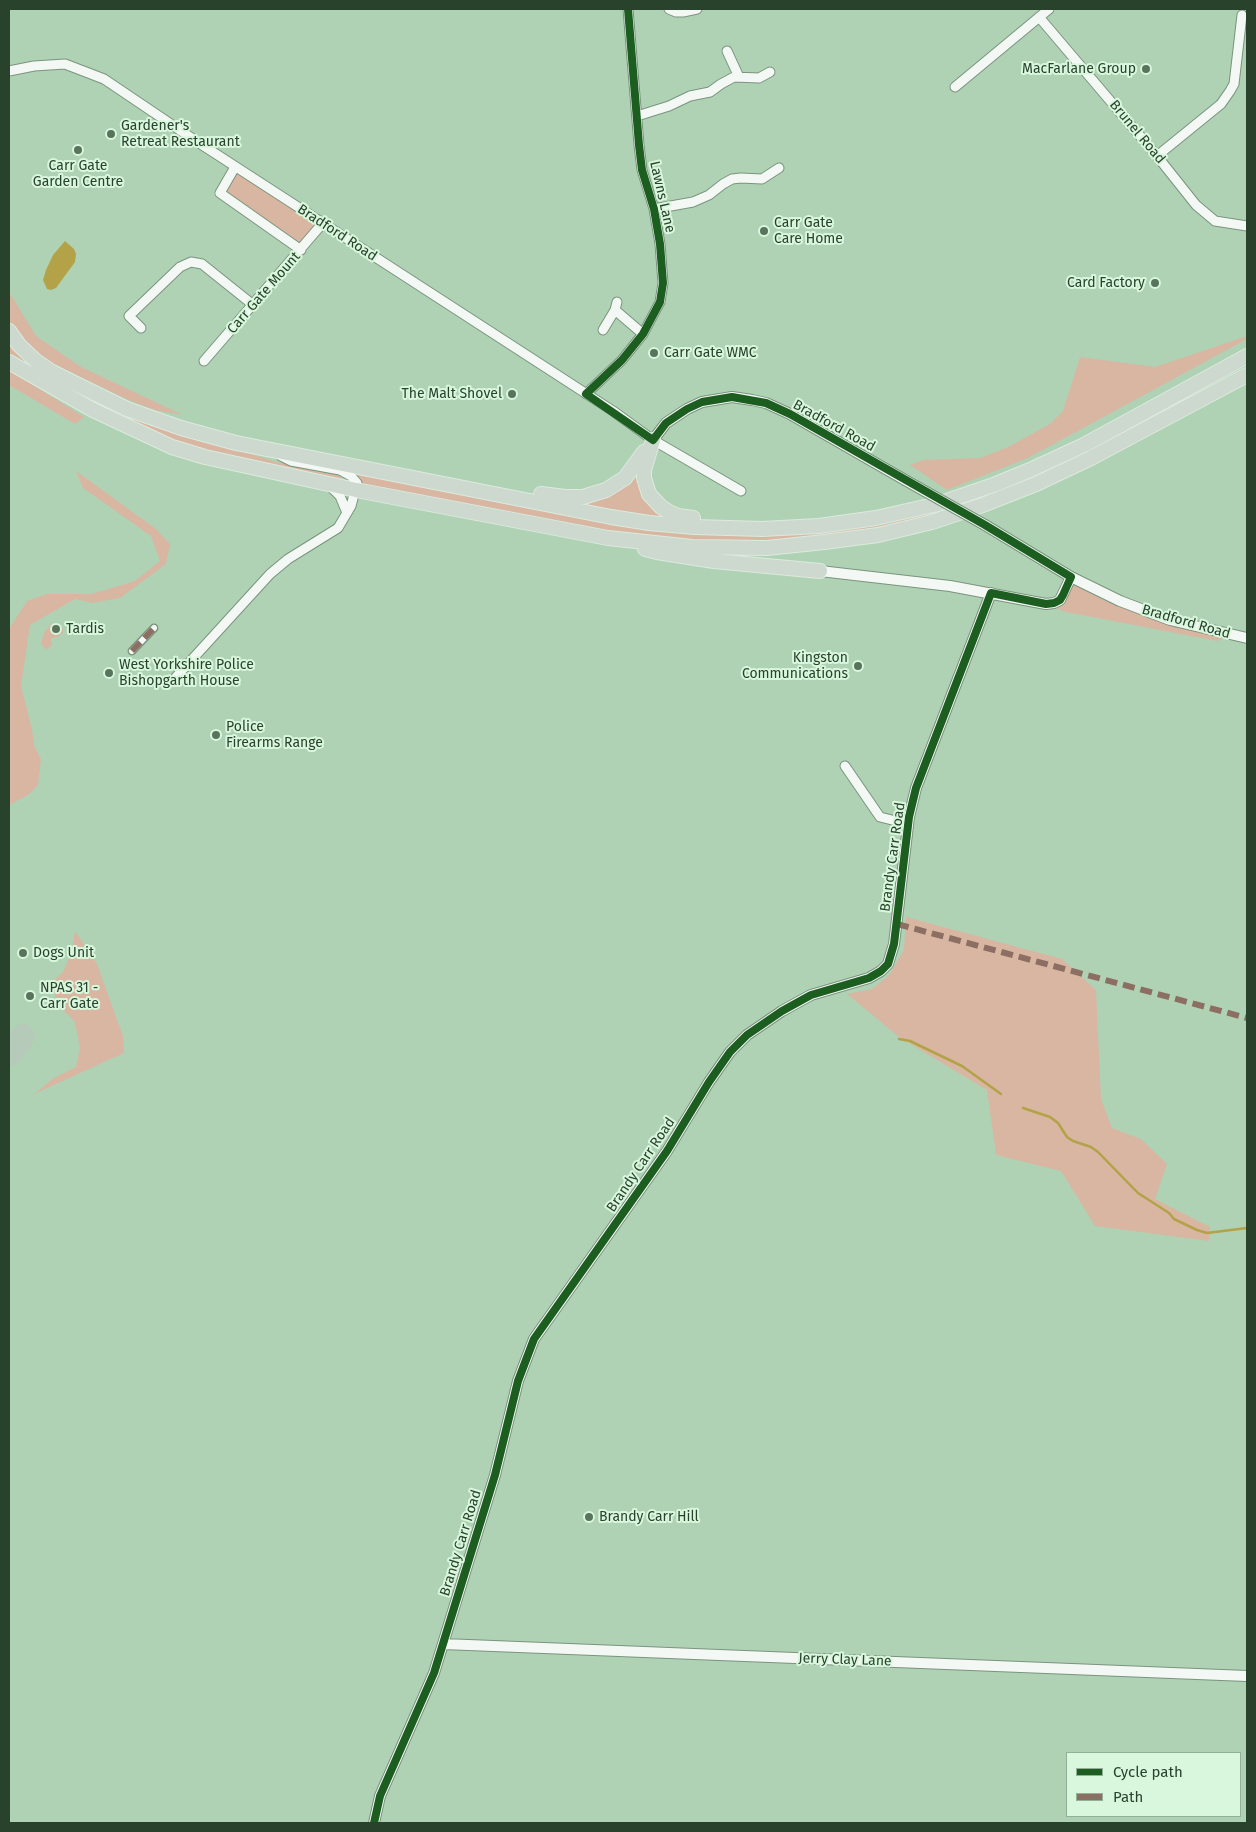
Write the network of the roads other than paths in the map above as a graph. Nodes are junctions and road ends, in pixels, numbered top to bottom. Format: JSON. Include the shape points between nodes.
{"nodes":[{"id":1,"x":628,"y":9,"type":"edge"},
{"id":2,"x":669,"y":9,"type":"edge"},
{"id":3,"x":696,"y":9,"type":"edge"},
{"id":4,"x":1049,"y":9,"type":"edge"},
{"id":5,"x":1242,"y":15,"type":"dead end"},
{"id":6,"x":1039,"y":17,"type":"junction"},
{"id":7,"x":727,"y":51,"type":"dead end"},
{"id":8,"x":9,"y":71,"type":"edge"},
{"id":9,"x":770,"y":72,"type":"dead end"},
{"id":10,"x":739,"y":77,"type":"junction"},
{"id":11,"x":955,"y":87,"type":"dead end"},
{"id":12,"x":637,"y":116,"type":"junction"},
{"id":13,"x":1157,"y":156,"type":"junction"},
{"id":14,"x":235,"y":167,"type":"junction"},
{"id":15,"x":779,"y":168,"type":"dead end"},
{"id":16,"x":762,"y":179,"type":"junction"},
{"id":17,"x":765,"y":190,"type":"dead end"},
{"id":18,"x":654,"y":209,"type":"junction"},
{"id":19,"x":322,"y":224,"type":"junction"},
{"id":20,"x":1247,"y":226,"type":"edge"},
{"id":21,"x":302,"y":250,"type":"junction"},
{"id":22,"x":252,"y":304,"type":"junction"},
{"id":23,"x":142,"y":328,"type":"dead end"},
{"id":24,"x":603,"y":330,"type":"dead end"},
{"id":25,"x":9,"y":331,"type":"edge"},
{"id":26,"x":644,"y":334,"type":"junction"},
{"id":27,"x":1247,"y":356,"type":"edge"},
{"id":28,"x":204,"y":361,"type":"dead end"},
{"id":29,"x":9,"y":362,"type":"edge"},
{"id":30,"x":1247,"y":375,"type":"edge"},
{"id":31,"x":586,"y":394,"type":"junction"},
{"id":32,"x":653,"y":440,"type":"junction"},
{"id":33,"x":270,"y":450,"type":"junction"},
{"id":34,"x":326,"y":483,"type":"junction"},
{"id":35,"x":356,"y":490,"type":"junction"},
{"id":36,"x":741,"y":491,"type":"dead end"},
{"id":37,"x":505,"y":496,"type":"junction"},
{"id":38,"x":347,"y":513,"type":"junction"},
{"id":39,"x":876,"y":518,"type":"junction"},
{"id":40,"x":608,"y":538,"type":"junction"},
{"id":41,"x":820,"y":571,"type":"joint"},
{"id":42,"x":1071,"y":577,"type":"junction"},
{"id":43,"x":991,"y":593,"type":"junction"},
{"id":44,"x":154,"y":628,"type":"dead end"},
{"id":45,"x":1247,"y":638,"type":"edge"},
{"id":46,"x":132,"y":651,"type":"dead end"},
{"id":47,"x":176,"y":677,"type":"dead end"},
{"id":48,"x":845,"y":766,"type":"dead end"},
{"id":49,"x":908,"y":824,"type":"junction"},
{"id":50,"x":443,"y":1644,"type":"junction"},
{"id":51,"x":1247,"y":1676,"type":"edge"},
{"id":52,"x":374,"y":1823,"type":"edge"}],
"edges":[{"from":1,"to":12,"type":"street","name":"Lawns Lane"},
{"from":2,"to":3,"type":"street","via":[[683,12]]},
{"from":4,"to":6,"type":"street"},
{"from":5,"to":13,"type":"street","via":[[1234,84],[1230,91],[1221,104]]},
{"from":6,"to":11,"type":"street"},
{"from":6,"to":13,"type":"street","name":"Brunel Road"},
{"from":7,"to":10,"type":"street"},
{"from":8,"to":14,"type":"street","name":"Bradford Road","via":[[65,64],[104,79]]},
{"from":9,"to":10,"type":"street","via":[[759,78]]},
{"from":10,"to":12,"type":"street","via":[[710,92]]},
{"from":12,"to":18,"type":"street","name":"Lawns Lane","via":[[642,170]]},
{"from":13,"to":20,"type":"street","name":"Brunel Road","via":[[1203,212],[1215,220]]},
{"from":14,"to":19,"type":"street","name":"Bradford Road"},
{"from":14,"to":21,"type":"street","via":[[220,194]]},
{"from":15,"to":16,"type":"street"},
{"from":16,"to":17,"type":"street"},
{"from":16,"to":18,"type":"street","via":[[732,180],[702,199]]},
{"from":18,"to":26,"type":"street","name":"Lawns Lane","via":[[663,283],[660,302]]},
{"from":19,"to":21,"type":"street","name":"Carr Gate Mount"},
{"from":19,"to":31,"type":"street","name":"Bradford Road"},
{"from":21,"to":22,"type":"street","name":"Carr Gate Mount"},
{"from":22,"to":23,"type":"street","via":[[202,264],[191,262],[180,267],[129,316]]},
{"from":22,"to":28,"type":"street","name":"Carr Gate Mount"},
{"from":24,"to":26,"type":"street","via":[[616,306]]},
{"from":25,"to":33,"type":"highway","via":[[28,354],[45,367],[127,408],[181,428]]},
{"from":26,"to":31,"type":"street","name":"Lawns Lane"},
{"from":27,"to":39,"type":"highway","via":[[1084,445],[1030,470],[938,504]]},
{"from":29,"to":34,"type":"highway","via":[[93,410],[172,447]]},
{"from":30,"to":40,"type":"highway","via":[[1044,480],[932,522],[878,535],[767,548],[692,547]]},
{"from":31,"to":32,"type":"street","name":"Bradford Road"},
{"from":32,"to":36,"type":"street","name":"Bradford Road"},
{"from":32,"to":37,"type":"highway","via":[[625,478],[596,494],[583,497]]},
{"from":32,"to":39,"type":"highway","via":[[644,470],[646,486],[661,507],[678,516],[736,522]]},
{"from":32,"to":42,"type":"street","name":"Bradford Road","bridge":true,"via":[[666,423],[702,402],[732,397],[766,404],[790,414]]},
{"from":33,"to":35,"type":"street","via":[[291,461],[340,470],[357,482]]},
{"from":33,"to":37,"type":"highway"},
{"from":34,"to":35,"type":"highway"},
{"from":34,"to":38,"type":"street","via":[[336,490]]},
{"from":35,"to":38,"type":"street"},
{"from":35,"to":40,"type":"highway"},
{"from":37,"to":39,"type":"highway","via":[[611,517],[694,527],[762,529]]},
{"from":38,"to":47,"type":"street","via":[[338,528],[270,574]]},
{"from":40,"to":41,"type":"highway","via":[[657,552],[714,561]]},
{"from":41,"to":43,"type":"street"},
{"from":42,"to":43,"type":"street","via":[[1060,600],[1054,603]]},
{"from":42,"to":45,"type":"street","name":"Bradford Road","via":[[1170,620]]},
{"from":43,"to":49,"type":"street","name":"Brandy Carr Road","via":[[916,788]]},
{"from":44,"to":46,"type":"street"},
{"from":48,"to":49,"type":"street","via":[[880,817]]},
{"from":49,"to":50,"type":"street","name":"Brandy Carr Road","via":[[897,924],[888,964],[869,978],[811,995],[741,1040],[534,1339],[518,1381],[495,1475]]},
{"from":50,"to":51,"type":"street","name":"Jerry Clay Lane"},
{"from":50,"to":52,"type":"street","name":"Brandy Carr Road","via":[[434,1673],[380,1796]]}]}
